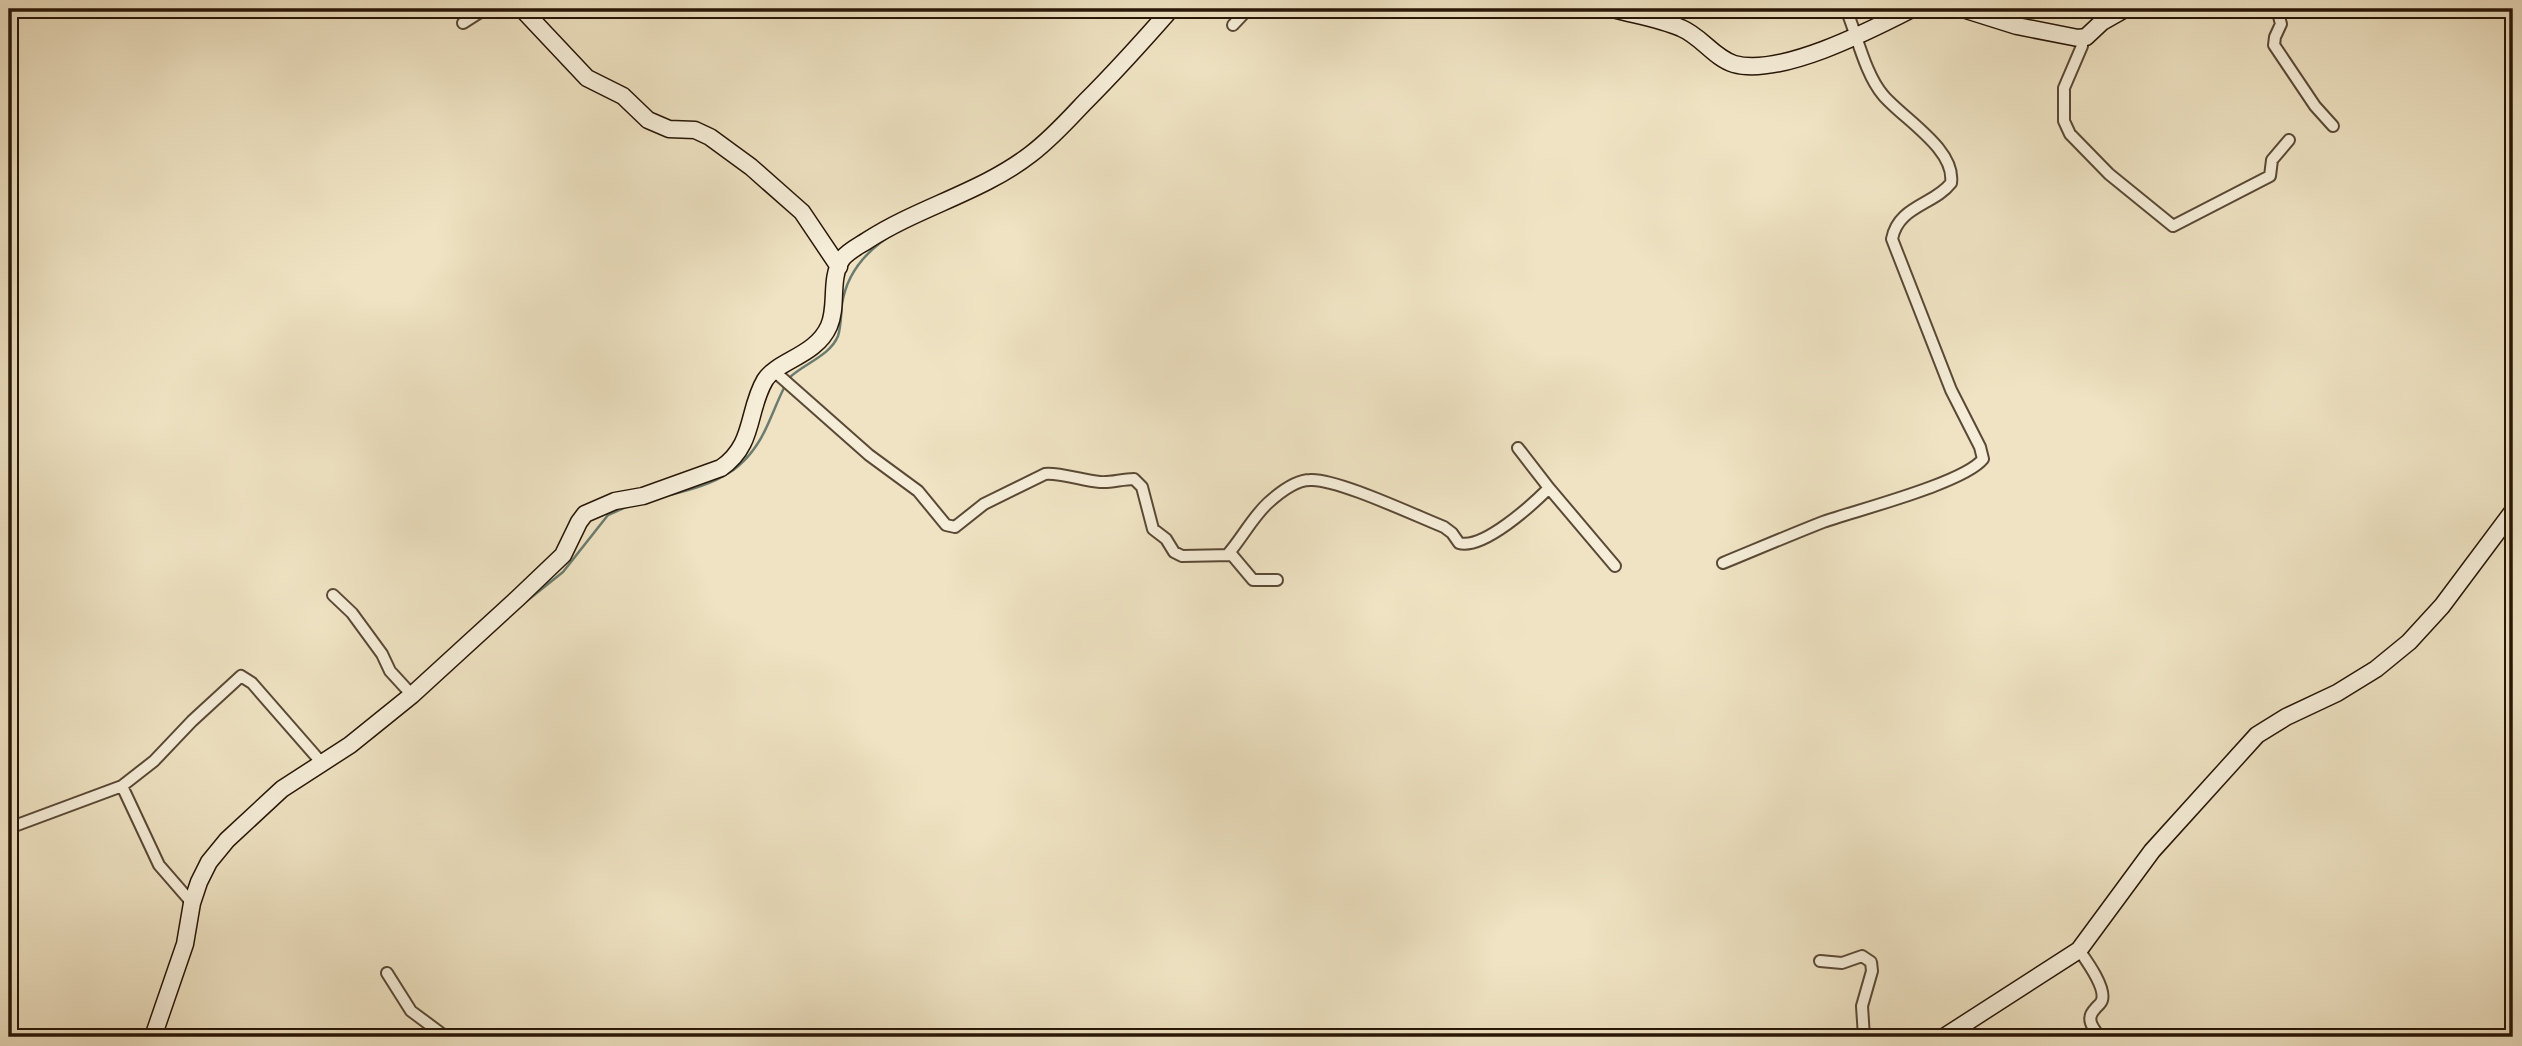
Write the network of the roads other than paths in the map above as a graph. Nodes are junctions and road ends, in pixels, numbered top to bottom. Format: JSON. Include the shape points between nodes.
{"nodes":[{"id":1,"x":485,"y":9,"type":"edge"},
{"id":2,"x":522,"y":9,"type":"edge"},
{"id":3,"x":1171,"y":9,"type":"edge"},
{"id":4,"x":1248,"y":9,"type":"edge"},
{"id":5,"x":1613,"y":9,"type":"edge"},
{"id":6,"x":1846,"y":9,"type":"edge"},
{"id":7,"x":1912,"y":9,"type":"edge"},
{"id":8,"x":1963,"y":9,"type":"edge"},
{"id":9,"x":2125,"y":9,"type":"edge"},
{"id":10,"x":2277,"y":9,"type":"edge"},
{"id":11,"x":463,"y":23,"type":"dead end"},
{"id":12,"x":1233,"y":26,"type":"dead end"},
{"id":13,"x":1858,"y":36,"type":"junction"},
{"id":14,"x":2082,"y":38,"type":"junction"},
{"id":15,"x":2333,"y":127,"type":"dead end"},
{"id":16,"x":2289,"y":140,"type":"dead end"},
{"id":17,"x":839,"y":267,"type":"junction"},
{"id":18,"x":776,"y":373,"type":"junction"},
{"id":19,"x":1518,"y":449,"type":"dead end"},
{"id":20,"x":1549,"y":488,"type":"junction"},
{"id":21,"x":2512,"y":516,"type":"edge"},
{"id":22,"x":1228,"y":554,"type":"junction"},
{"id":23,"x":1723,"y":563,"type":"dead end"},
{"id":24,"x":1615,"y":566,"type":"dead end"},
{"id":25,"x":1277,"y":580,"type":"dead end"},
{"id":26,"x":334,"y":595,"type":"dead end"},
{"id":27,"x":412,"y":695,"type":"junction"},
{"id":28,"x":321,"y":762,"type":"junction"},
{"id":29,"x":122,"y":786,"type":"junction"},
{"id":30,"x":9,"y":828,"type":"edge"},
{"id":31,"x":192,"y":903,"type":"junction"},
{"id":32,"x":2079,"y":950,"type":"junction"},
{"id":33,"x":1820,"y":961,"type":"dead end"},
{"id":34,"x":387,"y":973,"type":"dead end"},
{"id":35,"x":153,"y":1037,"type":"edge"},
{"id":36,"x":446,"y":1037,"type":"edge"},
{"id":37,"x":1864,"y":1037,"type":"edge"},
{"id":38,"x":1944,"y":1037,"type":"edge"},
{"id":39,"x":2100,"y":1037,"type":"edge"}],
"edges":[{"from":1,"to":11,"type":"street"},
{"from":2,"to":17,"type":"street","via":[[587,78],[623,96],[648,120],[669,129],[695,130],[751,167],[802,212]]},
{"from":3,"to":17,"type":"street","via":[[1138,48],[1031,153],[884,229],[848,254]]},
{"from":4,"to":12,"type":"street"},
{"from":5,"to":13,"type":"street","via":[[1681,28],[1735,64],[1784,61]]},
{"from":6,"to":13,"type":"street"},
{"from":7,"to":13,"type":"street"},
{"from":8,"to":14,"type":"street","via":[[2017,26]]},
{"from":9,"to":14,"type":"street"},
{"from":10,"to":15,"type":"street","via":[[2281,24],[2274,45]]},
{"from":13,"to":23,"type":"street","via":[[1882,94],[1930,139],[1950,169],[1947,190],[1905,215],[1892,239],[1983,459],[1956,476]]},
{"from":14,"to":16,"type":"street","via":[[2064,88],[2064,121],[2070,134],[2109,174],[2173,226],[2270,176],[2272,160]]},
{"from":17,"to":18,"type":"street","via":[[827,331]]},
{"from":18,"to":22,"type":"street","via":[[869,455],[918,491],[951,527],[1045,474],[1104,483],[1131,478],[1142,487],[1153,528],[1176,555]]},
{"from":18,"to":27,"type":"street","via":[[764,383],[750,429],[730,462],[585,514],[563,555]]},
{"from":19,"to":20,"type":"street"},
{"from":20,"to":22,"type":"street","via":[[1528,509],[1468,545],[1459,543],[1444,527],[1342,487],[1310,480],[1291,486],[1269,502]]},
{"from":20,"to":24,"type":"street"},
{"from":21,"to":32,"type":"street","via":[[2409,642],[2337,693],[2257,735],[2152,851]]},
{"from":22,"to":25,"type":"street","via":[[1252,579]]},
{"from":26,"to":27,"type":"street"},
{"from":27,"to":28,"type":"street","via":[[350,745]]},
{"from":28,"to":29,"type":"street","via":[[241,676]]},
{"from":28,"to":31,"type":"street","via":[[267,802],[227,840],[202,874]]},
{"from":29,"to":30,"type":"street"},
{"from":29,"to":31,"type":"street","via":[[159,865]]},
{"from":31,"to":35,"type":"street","via":[[185,944]]},
{"from":32,"to":38,"type":"street"},
{"from":32,"to":39,"type":"street","via":[[2094,972],[2102,996],[2090,1014]]},
{"from":33,"to":37,"type":"street","via":[[1842,963],[1862,956],[1871,962],[1862,1006]]},
{"from":34,"to":36,"type":"street","via":[[411,1011]]}]}
